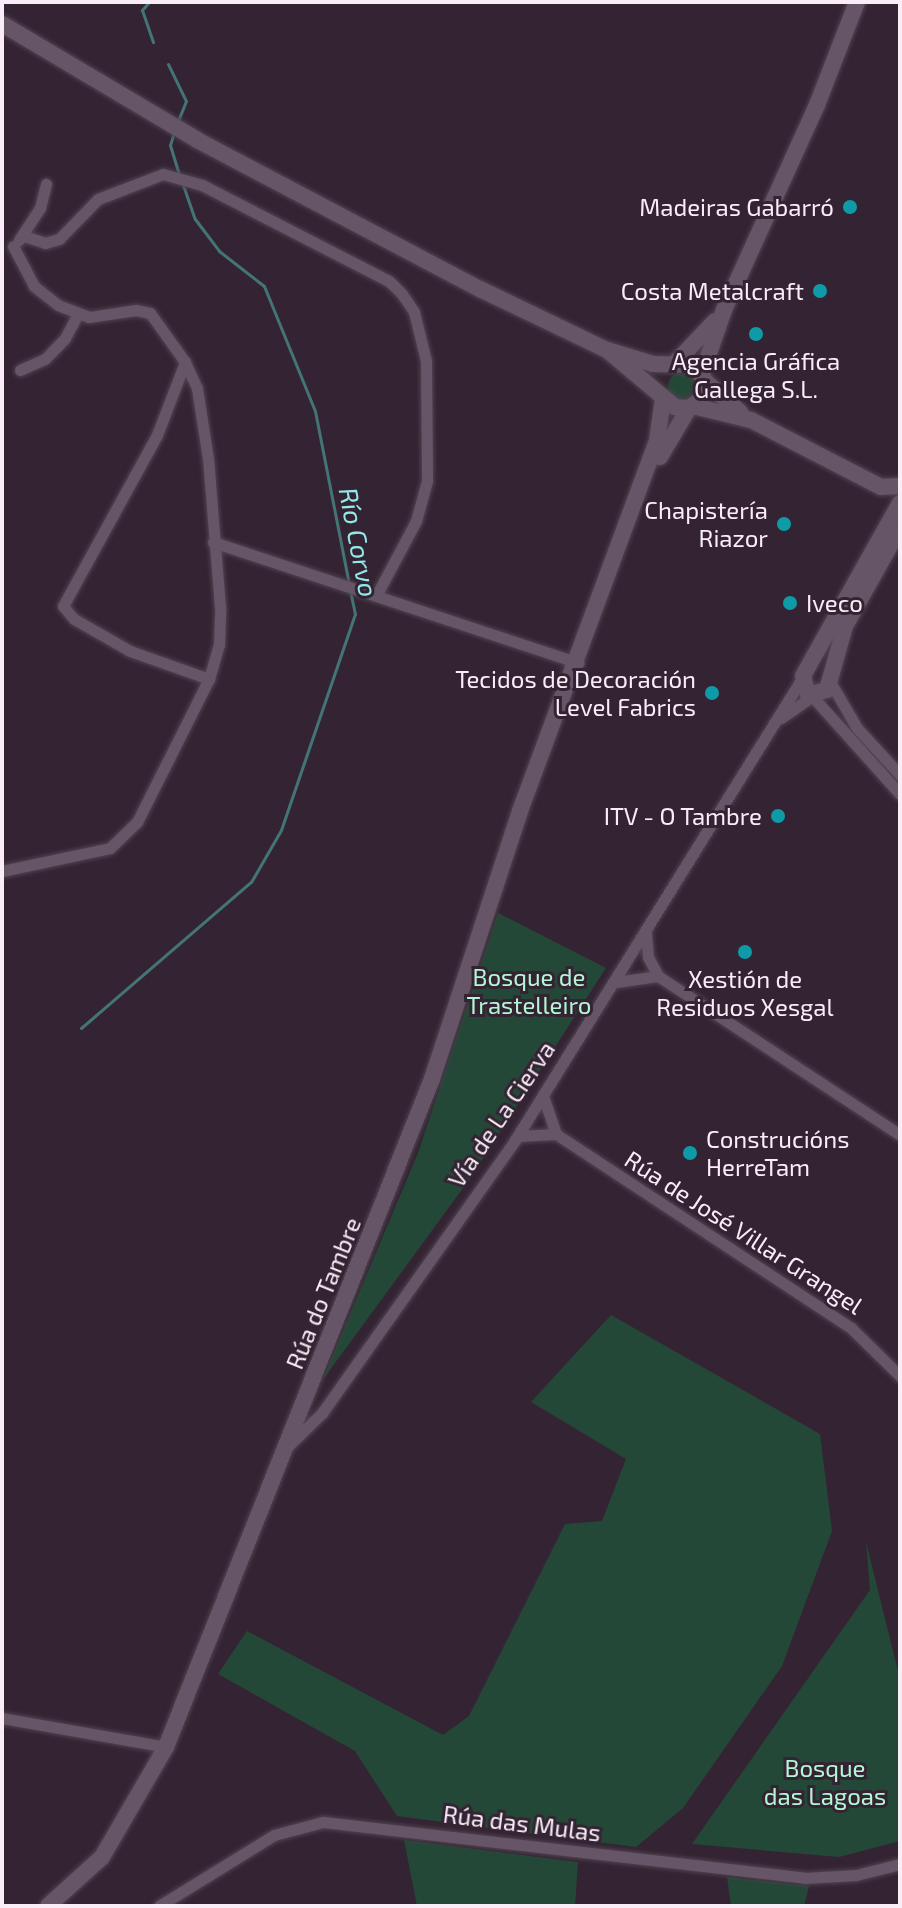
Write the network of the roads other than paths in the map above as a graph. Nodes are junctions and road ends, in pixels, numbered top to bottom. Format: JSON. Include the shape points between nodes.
{"nodes":[{"id":1,"x":857,"y":2,"type":"edge"},
{"id":2,"x":2,"y":24,"type":"edge"},
{"id":3,"x":46,"y":184,"type":"dead end"},
{"id":4,"x":24,"y":236,"type":"junction"},
{"id":5,"x":7,"y":245,"type":"edge"},
{"id":6,"x":724,"y":310,"type":"junction"},
{"id":7,"x":77,"y":315,"type":"junction"},
{"id":8,"x":607,"y":350,"type":"junction"},
{"id":9,"x":185,"y":362,"type":"junction"},
{"id":10,"x":674,"y":364,"type":"junction"},
{"id":11,"x":20,"y":370,"type":"dead end"},
{"id":12,"x":704,"y":378,"type":"junction"},
{"id":13,"x":662,"y":396,"type":"junction"},
{"id":14,"x":691,"y":407,"type":"junction"},
{"id":15,"x":751,"y":420,"type":"junction"},
{"id":16,"x":900,"y":486,"type":"edge"},
{"id":17,"x":881,"y":487,"type":"junction"},
{"id":18,"x":636,"y":501,"type":"junction"},
{"id":19,"x":900,"y":503,"type":"edge"},
{"id":20,"x":895,"y":524,"type":"edge"},
{"id":21,"x":213,"y":542,"type":"junction"},
{"id":22,"x":377,"y":594,"type":"junction"},
{"id":23,"x":578,"y":663,"type":"junction"},
{"id":24,"x":803,"y":676,"type":"junction"},
{"id":25,"x":828,"y":678,"type":"junction"},
{"id":26,"x":209,"y":679,"type":"junction"},
{"id":27,"x":812,"y":696,"type":"junction"},
{"id":28,"x":774,"y":724,"type":"junction"},
{"id":29,"x":900,"y":775,"type":"edge"},
{"id":30,"x":900,"y":794,"type":"edge"},
{"id":31,"x":2,"y":871,"type":"edge"},
{"id":32,"x":646,"y":934,"type":"junction"},
{"id":33,"x":630,"y":958,"type":"junction"},
{"id":34,"x":653,"y":973,"type":"junction"},
{"id":35,"x":615,"y":983,"type":"junction"},
{"id":36,"x":543,"y":1095,"type":"junction"},
{"id":37,"x":529,"y":1117,"type":"junction"},
{"id":38,"x":552,"y":1132,"type":"junction"},
{"id":39,"x":900,"y":1135,"type":"edge"},
{"id":40,"x":518,"y":1136,"type":"junction"},
{"id":41,"x":894,"y":1364,"type":"edge"},
{"id":42,"x":900,"y":1376,"type":"edge"},
{"id":43,"x":312,"y":1409,"type":"junction"},
{"id":44,"x":2,"y":1718,"type":"edge"},
{"id":45,"x":166,"y":1747,"type":"junction"},
{"id":46,"x":900,"y":1864,"type":"edge"},
{"id":47,"x":163,"y":1905,"type":"edge"},
{"id":48,"x":48,"y":1906,"type":"edge"}],
"edges":[{"from":1,"to":6,"type":"main road","via":[[817,105]]},
{"from":2,"to":8,"type":"main road","via":[[197,140]]},
{"from":3,"to":4,"type":"street"},
{"from":4,"to":5,"type":"street"},
{"from":4,"to":22,"type":"street","via":[[45,243],[59,239],[98,199],[163,174],[389,281],[414,312],[426,361],[427,481],[416,521]]},
{"from":5,"to":7,"type":"street","via":[[34,286]]},
{"from":6,"to":10,"type":"main road"},
{"from":6,"to":12,"type":"main road"},
{"from":7,"to":9,"type":"street","via":[[150,313]]},
{"from":7,"to":11,"type":"street","via":[[45,359]]},
{"from":8,"to":10,"type":"main road"},
{"from":8,"to":13,"type":"main road"},
{"from":9,"to":21,"type":"street","via":[[202,417]]},
{"from":9,"to":26,"type":"street","via":[[157,435],[63,606],[74,619],[130,651]]},
{"from":10,"to":12,"type":"main road","via":[[693,365]]},
{"from":10,"to":13,"type":"main road","via":[[659,380]]},
{"from":12,"to":14,"type":"main road","via":[[702,398]]},
{"from":12,"to":15,"type":"main road"},
{"from":13,"to":14,"type":"main road","via":[[675,407]]},
{"from":13,"to":18,"type":"main road","via":[[660,429]]},
{"from":14,"to":15,"type":"main road"},
{"from":14,"to":18,"type":"main road"},
{"from":15,"to":17,"type":"main road"},
{"from":16,"to":17,"type":"main road"},
{"from":17,"to":20,"type":"main road"},
{"from":18,"to":23,"type":"main road","name":"Rúa do Tambre"},
{"from":19,"to":20,"type":"main road","name":"Vía de La Cierva"},
{"from":20,"to":24,"type":"main road","name":"Vía de La Cierva"},
{"from":20,"to":25,"type":"main road","name":"Vía de La Cierva","via":[[845,626]]},
{"from":21,"to":22,"type":"street"},
{"from":21,"to":26,"type":"street","via":[[219,645]]},
{"from":22,"to":23,"type":"street"},
{"from":23,"to":43,"type":"main road","name":"Rúa do Tambre","via":[[520,811],[432,1079]]},
{"from":24,"to":25,"type":"main road","via":[[818,669]]},
{"from":24,"to":27,"type":"main road"},
{"from":24,"to":28,"type":"street","name":"Vía de La Cierva"},
{"from":25,"to":27,"type":"main road","via":[[827,690]]},
{"from":25,"to":29,"type":"street","via":[[857,728]]},
{"from":26,"to":31,"type":"street","via":[[151,801],[122,839],[110,848]]},
{"from":27,"to":28,"type":"street","name":"Vía de La Cierva"},
{"from":27,"to":30,"type":"street"},
{"from":28,"to":32,"type":"street","name":"Vía de La Cierva"},
{"from":32,"to":33,"type":"street","name":"Vía de La Cierva"},
{"from":32,"to":34,"type":"street"},
{"from":33,"to":34,"type":"street"},
{"from":33,"to":35,"type":"street","name":"Vía de La Cierva"},
{"from":34,"to":35,"type":"street"},
{"from":34,"to":39,"type":"street"},
{"from":35,"to":36,"type":"street","name":"Vía de La Cierva"},
{"from":36,"to":37,"type":"street","name":"Vía de La Cierva"},
{"from":36,"to":38,"type":"street"},
{"from":37,"to":38,"type":"street","name":"Rúa de José Villar Grangel"},
{"from":37,"to":40,"type":"street","name":"Vía de La Cierva"},
{"from":38,"to":40,"type":"street"},
{"from":38,"to":41,"type":"street","name":"Rúa de José Villar Grangel","via":[[851,1328]]},
{"from":40,"to":43,"type":"street","name":"Vía de La Cierva"},
{"from":41,"to":42,"type":"street","name":"Rúa de José Villar Grangel"},
{"from":43,"to":45,"type":"main road","name":"Rúa do Tambre","via":[[287,1447]]},
{"from":44,"to":45,"type":"street"},
{"from":45,"to":48,"type":"main road","name":"Rúa do Tambre","via":[[102,1857]]},
{"from":46,"to":47,"type":"street","name":"Rúa das Mulas","via":[[856,1875],[805,1878],[323,1822],[274,1835]]}]}
